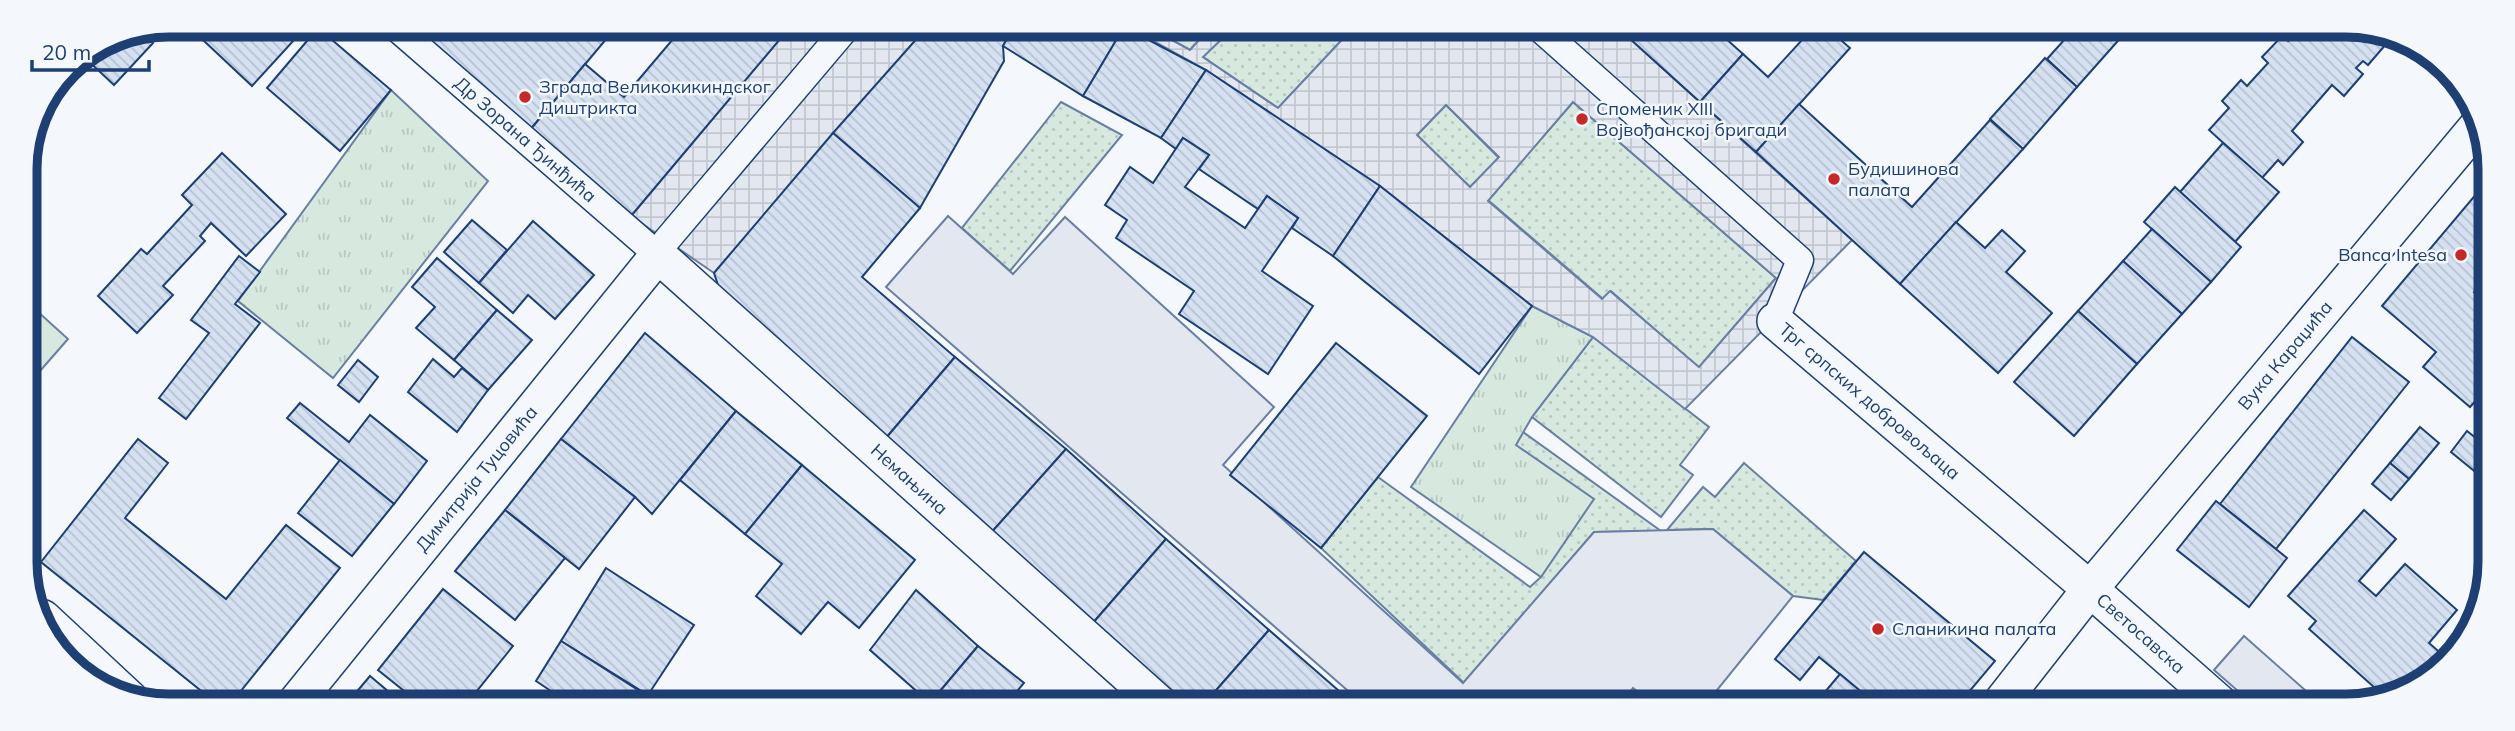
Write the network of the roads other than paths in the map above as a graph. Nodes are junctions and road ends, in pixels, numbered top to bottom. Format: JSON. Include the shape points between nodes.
{"nodes":[{"id":1,"x":407,"y":37,"type":"edge"},
{"id":2,"x":839,"y":37,"type":"edge"},
{"id":3,"x":1549,"y":37,"type":"edge"},
{"id":4,"x":2473,"y":131,"type":"edge"},
{"id":5,"x":658,"y":255,"type":"junction"},
{"id":6,"x":1775,"y":321,"type":"joint"},
{"id":7,"x":2090,"y":589,"type":"junction"},
{"id":8,"x":57,"y":633,"type":"edge"},
{"id":9,"x":106,"y":679,"type":"edge"},
{"id":10,"x":302,"y":694,"type":"edge"},
{"id":11,"x":1149,"y":694,"type":"edge"},
{"id":12,"x":2007,"y":694,"type":"edge"},
{"id":13,"x":2209,"y":694,"type":"edge"}],
"edges":[{"from":1,"to":5,"type":"street","name":"Др Зорана Ђинђића"},
{"from":2,"to":5,"type":"street"},
{"from":3,"to":6,"type":"street","name":"Трг српских добровољаца","via":[[1800,260]]},
{"from":4,"to":7,"type":"street","name":"Вука Караџића"},
{"from":5,"to":10,"type":"street","name":"Димитрија Туцовића"},
{"from":5,"to":11,"type":"street","name":"Немањина"},
{"from":6,"to":7,"type":"street","name":"Трг српских добровољаца"},
{"from":7,"to":12,"type":"street","name":"Вука Караџића"},
{"from":7,"to":13,"type":"street","name":"Светосавска"},
{"from":8,"to":9,"type":"street"}]}
